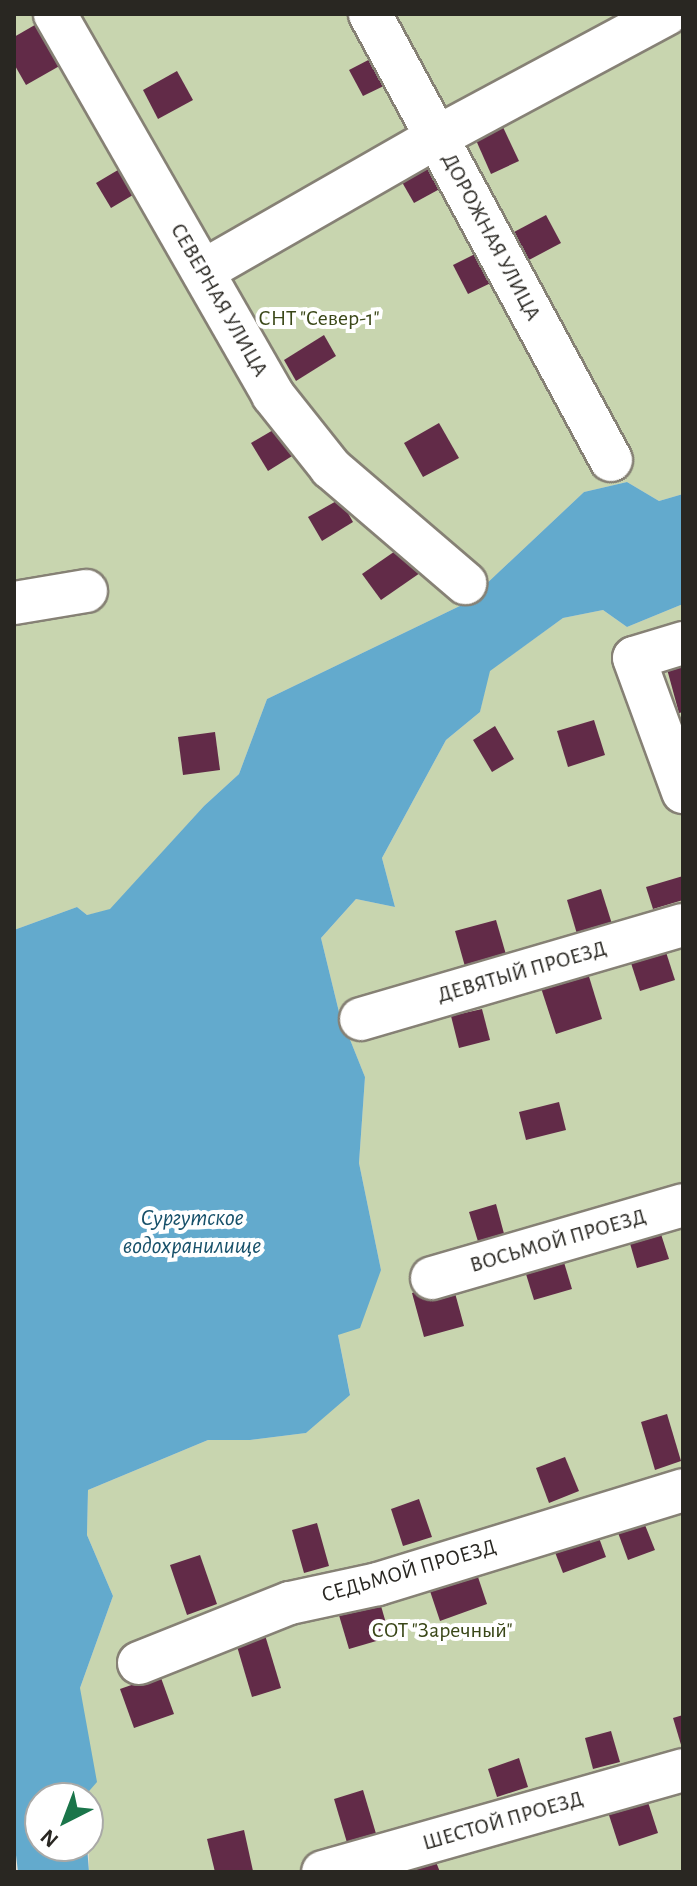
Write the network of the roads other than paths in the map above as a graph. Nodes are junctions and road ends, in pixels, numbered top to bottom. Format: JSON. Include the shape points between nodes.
{"nodes":[{"id":1,"x":55,"y":14,"type":"edge"},
{"id":2,"x":370,"y":14,"type":"edge"},
{"id":3,"x":666,"y":14,"type":"edge"},
{"id":4,"x":437,"y":137,"type":"junction"},
{"id":5,"x":203,"y":271,"type":"junction"},
{"id":6,"x":611,"y":460,"type":"dead end"},
{"id":7,"x":465,"y":583,"type":"dead end"},
{"id":8,"x":86,"y":591,"type":"dead end"},
{"id":9,"x":14,"y":603,"type":"edge"},
{"id":10,"x":683,"y":643,"type":"edge"},
{"id":11,"x":683,"y":792,"type":"edge"},
{"id":12,"x":683,"y":925,"type":"edge"},
{"id":13,"x":361,"y":1019,"type":"dead end"},
{"id":14,"x":683,"y":1205,"type":"edge"},
{"id":15,"x":432,"y":1278,"type":"dead end"},
{"id":16,"x":683,"y":1490,"type":"edge"},
{"id":17,"x":139,"y":1663,"type":"dead end"},
{"id":18,"x":683,"y":1770,"type":"edge"},
{"id":19,"x":323,"y":1872,"type":"edge"}],
"edges":[{"from":1,"to":5,"type":"street","name":"СЕВЕРНАЯ УЛИЦА"},
{"from":2,"to":4,"type":"street","name":"ДОРОЖНАЯ УЛИЦА"},
{"from":3,"to":4,"type":"street"},
{"from":4,"to":5,"type":"street"},
{"from":4,"to":6,"type":"street","name":"ДОРОЖНАЯ УЛИЦА"},
{"from":5,"to":7,"type":"street","name":"СЕВЕРНАЯ УЛИЦА","via":[[273,395],[331,468]]},
{"from":8,"to":9,"type":"street"},
{"from":10,"to":11,"type":"street","via":[[634,658]]},
{"from":12,"to":13,"type":"street","name":"ДЕВЯТЫЙ ПРОЕЗД"},
{"from":14,"to":15,"type":"street","name":"ВОСЬМОЙ ПРОЕЗД"},
{"from":16,"to":17,"type":"street","name":"СЕДЬМОЙ ПРОЕЗД","via":[[378,1584],[290,1603]]},
{"from":18,"to":19,"type":"street","name":"ШЕСТОЙ ПРОЕЗД"}]}
